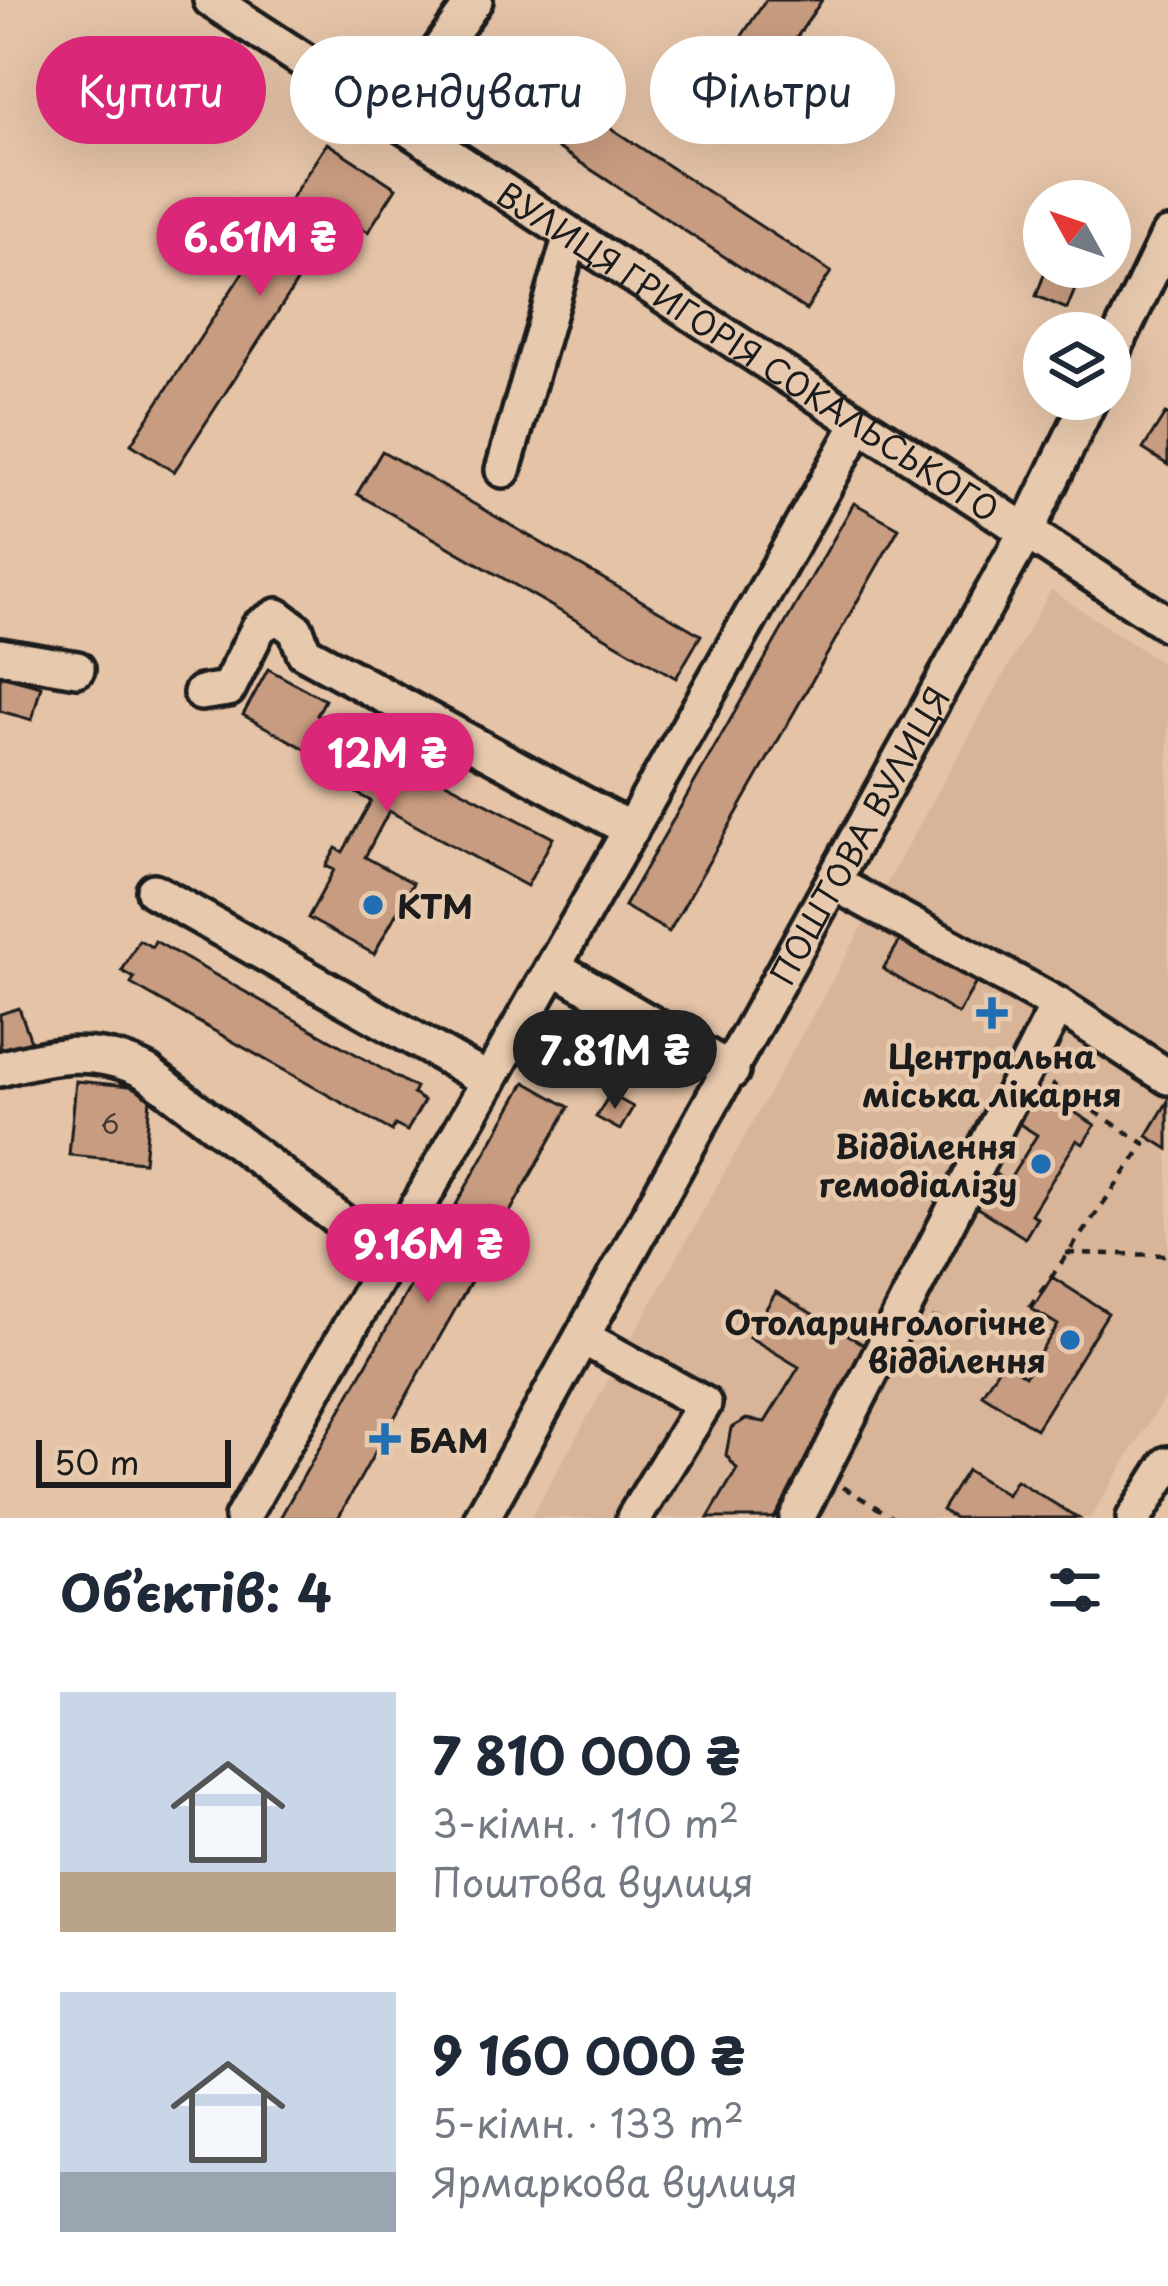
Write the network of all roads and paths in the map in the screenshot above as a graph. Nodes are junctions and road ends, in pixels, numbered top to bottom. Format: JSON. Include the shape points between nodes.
{"nodes":[{"id":1,"x":211,"y":0,"type":"edge"},
{"id":2,"x":475,"y":0,"type":"edge"},
{"id":3,"x":450,"y":36,"type":"edge"},
{"id":4,"x":290,"y":50,"type":"edge"},
{"id":5,"x":436,"y":144,"type":"edge"},
{"id":6,"x":571,"y":236,"type":"junction"},
{"id":7,"x":1168,"y":236,"type":"edge"},
{"id":8,"x":1131,"y":313,"type":"edge"},
{"id":9,"x":1080,"y":420,"type":"edge"},
{"id":10,"x":859,"y":425,"type":"junction"},
{"id":11,"x":503,"y":470,"type":"dead end"},
{"id":12,"x":1027,"y":530,"type":"junction"},
{"id":13,"x":1168,"y":624,"type":"edge"},
{"id":14,"x":0,"y":656,"type":"edge"},
{"id":15,"x":77,"y":669,"type":"dead end"},
{"id":16,"x":201,"y":693,"type":"dead end"},
{"id":17,"x":631,"y":830,"type":"junction"},
{"id":18,"x":834,"y":883,"type":"junction"},
{"id":19,"x":154,"y":891,"type":"dead end"},
{"id":20,"x":554,"y":967,"type":"junction"},
{"id":21,"x":1058,"y":1005,"type":"junction"},
{"id":22,"x":1027,"y":1068,"type":"junction"},
{"id":23,"x":0,"y":1070,"type":"edge"},
{"id":24,"x":732,"y":1070,"type":"junction"},
{"id":25,"x":1168,"y":1077,"type":"edge"},
{"id":26,"x":489,"y":1081,"type":"junction"},
{"id":27,"x":1066,"y":1253,"type":"junction"},
{"id":28,"x":1168,"y":1255,"type":"edge"},
{"id":29,"x":389,"y":1258,"type":"junction"},
{"id":30,"x":903,"y":1315,"type":"junction"},
{"id":31,"x":584,"y":1338,"type":"junction"},
{"id":32,"x":1168,"y":1464,"type":"edge"},
{"id":33,"x":823,"y":1475,"type":"junction"},
{"id":34,"x":242,"y":1518,"type":"edge"},
{"id":35,"x":482,"y":1518,"type":"edge"},
{"id":36,"x":634,"y":1518,"type":"edge"},
{"id":37,"x":797,"y":1518,"type":"edge"},
{"id":38,"x":894,"y":1518,"type":"edge"},
{"id":39,"x":1134,"y":1518,"type":"edge"}],
"edges":[{"from":1,"to":4,"type":"street","name":"ВУЛИЦЯ ГРИГОРІЯ СОКАЛЬСЬКОГО"},
{"from":2,"to":3,"type":"street"},
{"from":5,"to":6,"type":"street","name":"ВУЛИЦЯ ГРИГОРІЯ СОКАЛЬСЬКОГО"},
{"from":6,"to":10,"type":"street","name":"ВУЛИЦЯ ГРИГОРІЯ СОКАЛЬСЬКОГО"},
{"from":6,"to":11,"type":"street"},
{"from":7,"to":8,"type":"street"},
{"from":9,"to":12,"type":"street","name":"ПОШТОВА ВУЛИЦЯ"},
{"from":10,"to":12,"type":"street","name":"ВУЛИЦЯ ГРИГОРІЯ СОКАЛЬСЬКОГО"},
{"from":10,"to":17,"type":"street"},
{"from":12,"to":13,"type":"street","name":"ВУЛИЦЯ ГРИГОРІЯ СОКАЛЬСЬКОГО"},
{"from":12,"to":18,"type":"street","name":"ПОШТОВА ВУЛИЦЯ"},
{"from":14,"to":15,"type":"street"},
{"from":16,"to":17,"type":"street","via":[[228,689],[259,627],[277,616],[296,630],[304,652]]},
{"from":17,"to":20,"type":"street"},
{"from":18,"to":21,"type":"street"},
{"from":18,"to":24,"type":"street","name":"ПОШТОВА ВУЛИЦЯ"},
{"from":19,"to":26,"type":"street"},
{"from":20,"to":24,"type":"street"},
{"from":20,"to":26,"type":"street"},
{"from":21,"to":22,"type":"street"},
{"from":21,"to":25,"type":"street"},
{"from":22,"to":27,"type":"path","via":[[1145,1144]]},
{"from":22,"to":30,"type":"street"},
{"from":23,"to":29,"type":"street","via":[[87,1053],[120,1058]]},
{"from":24,"to":31,"type":"street","name":"ПОШТОВА ВУЛИЦЯ"},
{"from":26,"to":29,"type":"street"},
{"from":27,"to":28,"type":"path"},
{"from":27,"to":30,"type":"path","via":[[1016,1327]]},
{"from":29,"to":34,"type":"street"},
{"from":30,"to":33,"type":"street"},
{"from":31,"to":35,"type":"street","name":"ПОШТОВА ВУЛИЦЯ"},
{"from":31,"to":36,"type":"street","via":[[704,1404]]},
{"from":32,"to":39,"type":"street"},
{"from":33,"to":37,"type":"street"},
{"from":33,"to":38,"type":"path"}]}
